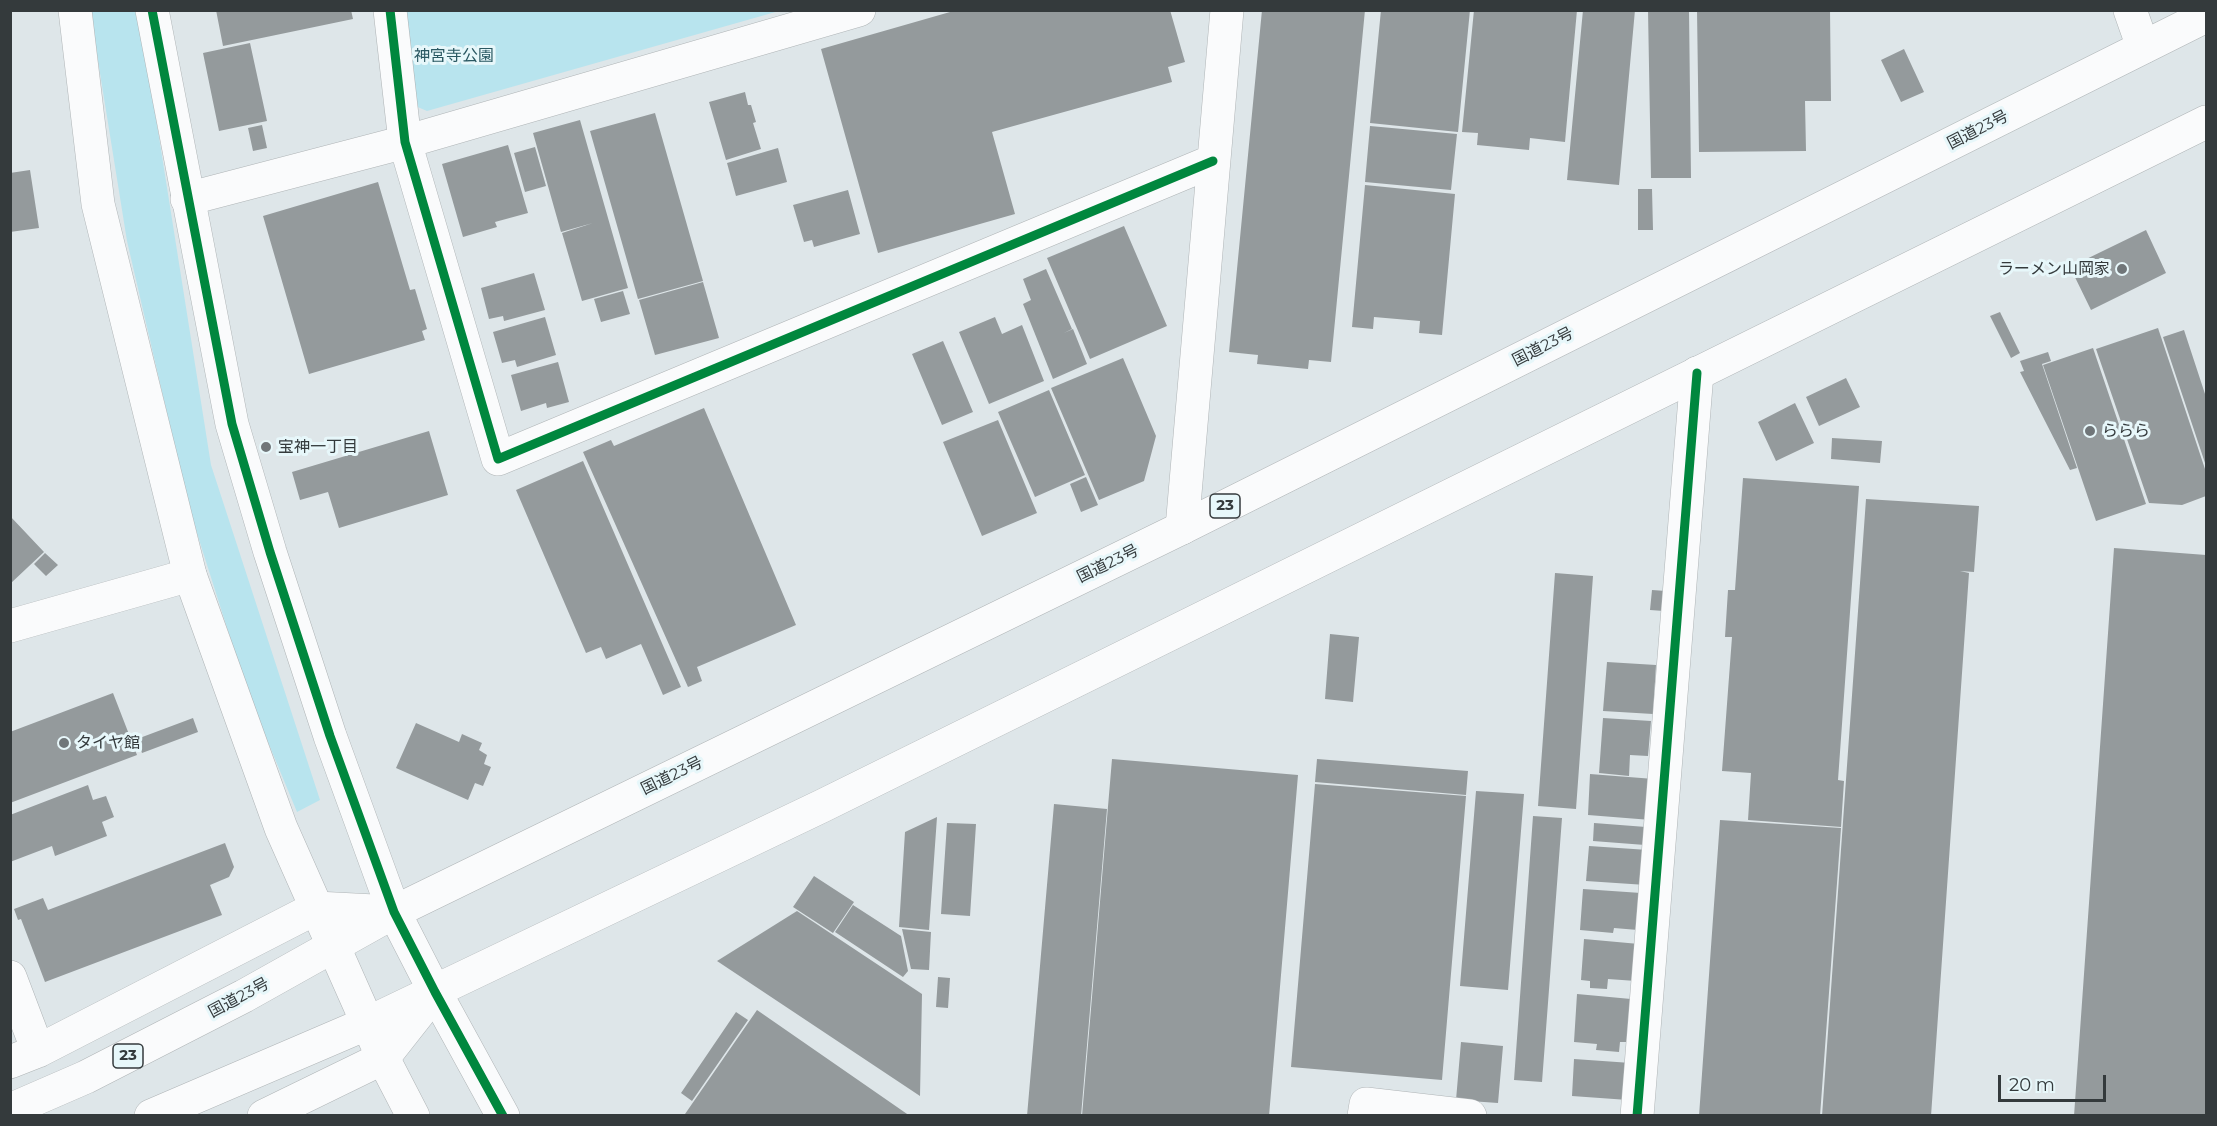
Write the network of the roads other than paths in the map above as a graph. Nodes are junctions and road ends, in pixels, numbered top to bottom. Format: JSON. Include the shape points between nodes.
{"nodes":[{"id":1,"x":75,"y":10,"type":"edge"},
{"id":2,"x":152,"y":10,"type":"edge"},
{"id":3,"x":390,"y":10,"type":"edge"},
{"id":4,"x":859,"y":10,"type":"edge"},
{"id":5,"x":1227,"y":10,"type":"edge"},
{"id":6,"x":2130,"y":10,"type":"edge"},
{"id":7,"x":2206,"y":16,"type":"edge"},
{"id":8,"x":2143,"y":47,"type":"junction"},
{"id":9,"x":2206,"y":122,"type":"edge"},
{"id":10,"x":405,"y":142,"type":"junction"},
{"id":11,"x":1213,"y":161,"type":"junction"},
{"id":12,"x":188,"y":199,"type":"junction"},
{"id":13,"x":1697,"y":373,"type":"junction"},
{"id":14,"x":1182,"y":528,"type":"junction"},
{"id":15,"x":190,"y":574,"type":"junction"},
{"id":16,"x":10,"y":626,"type":"edge"},
{"id":17,"x":316,"y":908,"type":"junction"},
{"id":18,"x":394,"y":912,"type":"junction"},
{"id":19,"x":333,"y":945,"type":"junction"},
{"id":20,"x":10,"y":977,"type":"edge"},
{"id":21,"x":435,"y":992,"type":"junction"},
{"id":22,"x":368,"y":1023,"type":"junction"},
{"id":23,"x":24,"y":1057,"type":"edge"},
{"id":24,"x":383,"y":1058,"type":"junction"},
{"id":25,"x":10,"y":1110,"type":"edge"},
{"id":26,"x":150,"y":1116,"type":"edge"},
{"id":27,"x":264,"y":1116,"type":"edge"},
{"id":28,"x":413,"y":1116,"type":"edge"},
{"id":29,"x":503,"y":1116,"type":"edge"},
{"id":30,"x":1364,"y":1116,"type":"edge"},
{"id":31,"x":1470,"y":1116,"type":"edge"},
{"id":32,"x":1637,"y":1116,"type":"edge"}],
"edges":[{"from":1,"to":15,"type":"main road","via":[[98,204]]},
{"from":2,"to":12,"type":"main road"},
{"from":3,"to":10,"type":"main road"},
{"from":4,"to":10,"type":"main road"},
{"from":5,"to":11,"type":"main road"},
{"from":6,"to":8,"type":"main road"},
{"from":7,"to":8,"type":"main road","name":"国道23号","number":"23"},
{"from":8,"to":14,"type":"main road","name":"国道23号","number":"23"},
{"from":9,"to":13,"type":"main road"},
{"from":10,"to":11,"type":"main road","via":[[498,459]]},
{"from":10,"to":12,"type":"main road"},
{"from":11,"to":14,"type":"main road"},
{"from":12,"to":18,"type":"main road","via":[[232,424],[330,736]]},
{"from":13,"to":21,"type":"main road","via":[[843,796]]},
{"from":13,"to":32,"type":"main road"},
{"from":14,"to":18,"type":"main road","name":"国道23号","number":"23"},
{"from":15,"to":16,"type":"main road"},
{"from":15,"to":17,"type":"main road","via":[[280,828]]},
{"from":17,"to":18,"type":"main road"},
{"from":17,"to":19,"type":"main road"},
{"from":17,"to":23,"type":"main road"},
{"from":18,"to":19,"type":"main road","name":"国道23号","number":"23"},
{"from":18,"to":21,"type":"main road"},
{"from":19,"to":22,"type":"main road"},
{"from":19,"to":25,"type":"main road","name":"国道23号","number":"23","via":[[244,996],[86,1077]]},
{"from":20,"to":23,"type":"main road"},
{"from":21,"to":22,"type":"main road"},
{"from":21,"to":24,"type":"main road"},
{"from":21,"to":29,"type":"main road"},
{"from":22,"to":24,"type":"main road"},
{"from":22,"to":26,"type":"main road"},
{"from":24,"to":27,"type":"main road"},
{"from":24,"to":28,"type":"main road"},
{"from":30,"to":31,"type":"main road","via":[[1366,1104]]}]}
